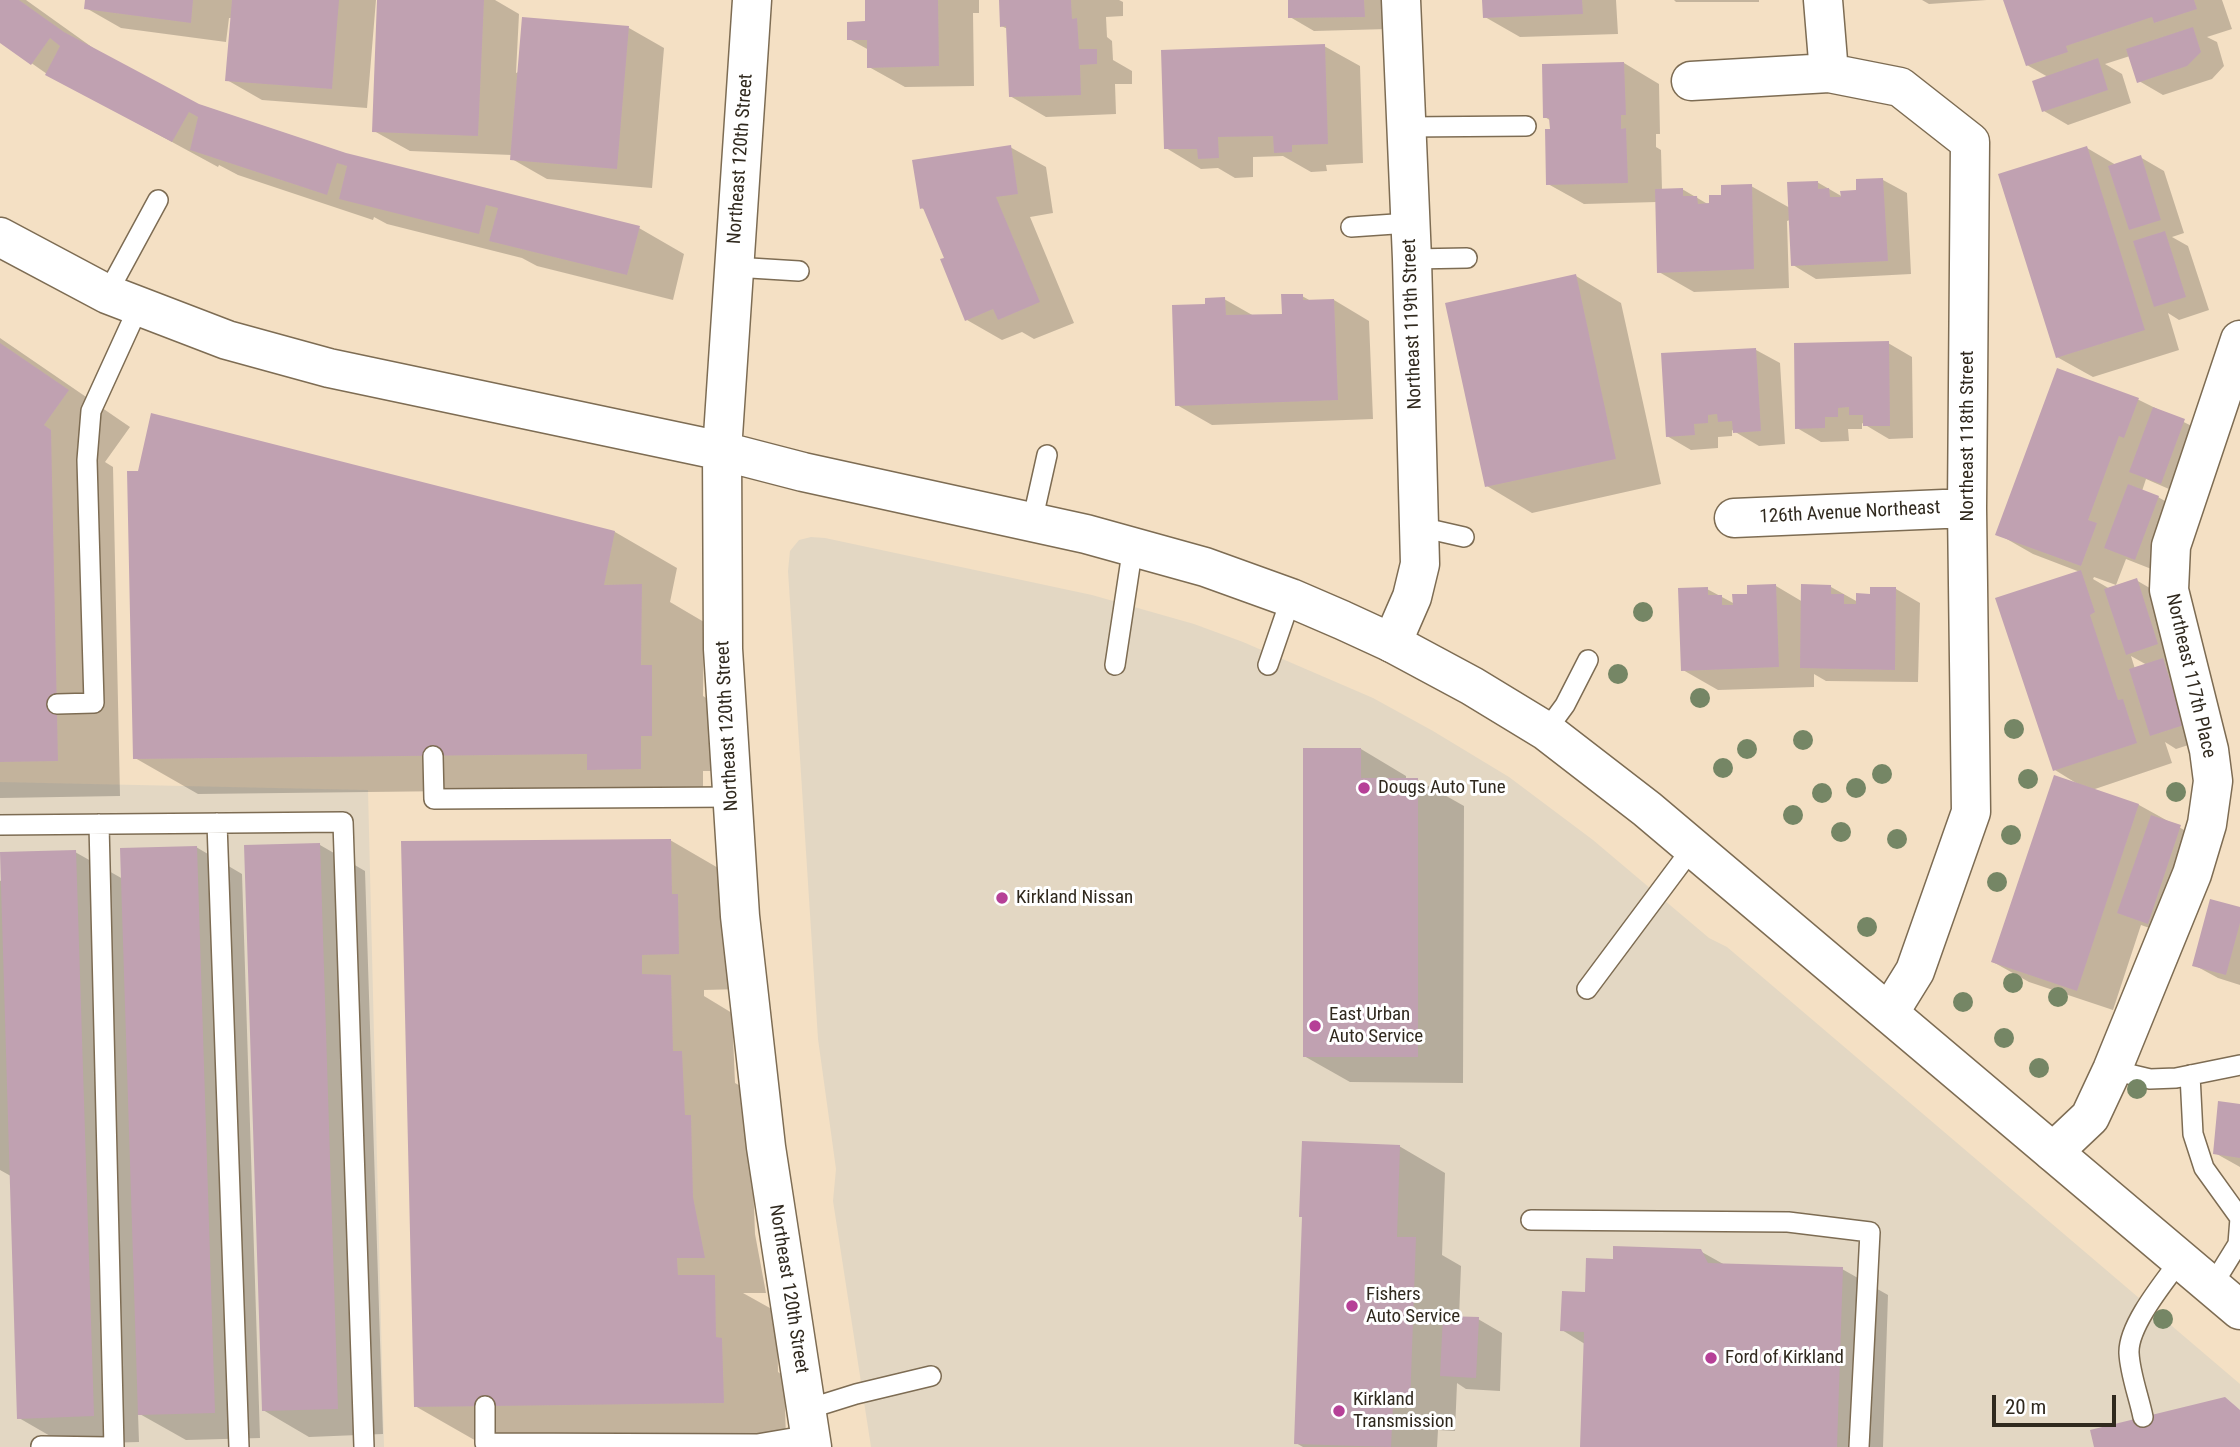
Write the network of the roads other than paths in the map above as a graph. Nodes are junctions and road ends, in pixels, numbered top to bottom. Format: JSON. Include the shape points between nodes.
{"nodes":[{"id":1,"x":752,"y":0,"type":"edge"},
{"id":2,"x":1401,"y":0,"type":"edge"},
{"id":3,"x":1823,"y":0,"type":"edge"},
{"id":4,"x":1829,"y":73,"type":"junction"},
{"id":5,"x":1691,"y":81,"type":"dead end"},
{"id":6,"x":1526,"y":126,"type":"dead end"},
{"id":7,"x":1407,"y":127,"type":"junction"},
{"id":8,"x":158,"y":200,"type":"dead end"},
{"id":9,"x":1351,"y":227,"type":"dead end"},
{"id":10,"x":0,"y":237,"type":"edge"},
{"id":11,"x":1411,"y":241,"type":"junction"},
{"id":12,"x":1467,"y":258,"type":"dead end"},
{"id":13,"x":734,"y":267,"type":"junction"},
{"id":14,"x":799,"y":271,"type":"dead end"},
{"id":15,"x":123,"y":300,"type":"junction"},
{"id":16,"x":2240,"y":341,"type":"edge"},
{"id":17,"x":722,"y":451,"type":"junction"},
{"id":18,"x":1047,"y":455,"type":"dead end"},
{"id":19,"x":1967,"y":508,"type":"junction"},
{"id":20,"x":1734,"y":519,"type":"dead end"},
{"id":21,"x":1032,"y":522,"type":"junction"},
{"id":22,"x":1420,"y":527,"type":"junction"},
{"id":23,"x":1464,"y":537,"type":"dead end"},
{"id":24,"x":1133,"y":546,"type":"junction"},
{"id":25,"x":1291,"y":598,"type":"junction"},
{"id":26,"x":1392,"y":643,"type":"junction"},
{"id":27,"x":1588,"y":660,"type":"dead end"},
{"id":28,"x":1115,"y":665,"type":"dead end"},
{"id":29,"x":1268,"y":665,"type":"dead end"},
{"id":30,"x":57,"y":704,"type":"dead end"},
{"id":31,"x":1546,"y":731,"type":"junction"},
{"id":32,"x":433,"y":756,"type":"dead end"},
{"id":33,"x":733,"y":797,"type":"junction"},
{"id":34,"x":218,"y":823,"type":"junction"},
{"id":35,"x":99,"y":824,"type":"junction"},
{"id":36,"x":0,"y":825,"type":"edge"},
{"id":37,"x":1693,"y":847,"type":"junction"},
{"id":38,"x":1587,"y":989,"type":"dead end"},
{"id":39,"x":1889,"y":1013,"type":"junction"},
{"id":40,"x":2240,"y":1065,"type":"edge"},
{"id":41,"x":2112,"y":1070,"type":"junction"},
{"id":42,"x":2190,"y":1075,"type":"junction"},
{"id":43,"x":2053,"y":1152,"type":"junction"},
{"id":44,"x":1531,"y":1220,"type":"dead end"},
{"id":45,"x":2181,"y":1259,"type":"junction"},
{"id":46,"x":2226,"y":1298,"type":"edge"},
{"id":47,"x":931,"y":1376,"type":"dead end"},
{"id":48,"x":485,"y":1406,"type":"dead end"},
{"id":49,"x":2143,"y":1417,"type":"dead end"},
{"id":50,"x":810,"y":1430,"type":"edge"},
{"id":51,"x":41,"y":1446,"type":"edge"},
{"id":52,"x":112,"y":1447,"type":"edge"},
{"id":53,"x":239,"y":1447,"type":"edge"},
{"id":54,"x":364,"y":1447,"type":"edge"},
{"id":55,"x":1858,"y":1447,"type":"edge"}],
"edges":[{"from":1,"to":13,"type":"street","name":"Northeast 120th Street"},
{"from":2,"to":7,"type":"street","name":"Northeast 119th Street"},
{"from":3,"to":4,"type":"street"},
{"from":4,"to":5,"type":"street","name":"Northeast 118th Street"},
{"from":4,"to":19,"type":"street","name":"Northeast 118th Street","via":[[1900,87],[1970,142]]},
{"from":6,"to":7,"type":"lane"},
{"from":7,"to":11,"type":"street","name":"Northeast 119th Street"},
{"from":8,"to":15,"type":"lane"},
{"from":9,"to":11,"type":"lane"},
{"from":10,"to":15,"type":"street"},
{"from":11,"to":12,"type":"lane"},
{"from":11,"to":22,"type":"street","name":"Northeast 119th Street"},
{"from":13,"to":14,"type":"lane"},
{"from":13,"to":17,"type":"street","name":"Northeast 120th Street"},
{"from":15,"to":17,"type":"street","via":[[227,341],[329,368]]},
{"from":15,"to":30,"type":"lane","via":[[91,411],[87,460],[93,702]]},
{"from":16,"to":41,"type":"street","name":"Northeast 117th Place","via":[[2171,546],[2169,590],[2212,771],[2207,824],[2192,874]]},
{"from":17,"to":21,"type":"street"},
{"from":17,"to":33,"type":"street","name":"Northeast 120th Street","via":[[723,649]]},
{"from":18,"to":21,"type":"lane"},
{"from":19,"to":20,"type":"street","name":"126th Avenue Northeast"},
{"from":19,"to":39,"type":"street","name":"Northeast 118th Street","via":[[1970,812],[1915,971]]},
{"from":21,"to":24,"type":"street"},
{"from":22,"to":23,"type":"lane"},
{"from":22,"to":26,"type":"street","name":"Northeast 119th Street","via":[[1420,564]]},
{"from":24,"to":25,"type":"street"},
{"from":24,"to":28,"type":"lane"},
{"from":25,"to":26,"type":"street"},
{"from":25,"to":29,"type":"lane"},
{"from":26,"to":31,"type":"street"},
{"from":27,"to":31,"type":"lane"},
{"from":31,"to":37,"type":"street"},
{"from":32,"to":33,"type":"lane","via":[[434,799]]},
{"from":33,"to":50,"type":"street","name":"Northeast 120th Street","via":[[740,916],[766,1147]]},
{"from":34,"to":35,"type":"lane"},
{"from":34,"to":53,"type":"lane"},
{"from":34,"to":54,"type":"lane","via":[[344,822]]},
{"from":35,"to":36,"type":"lane"},
{"from":35,"to":52,"type":"lane"},
{"from":37,"to":38,"type":"lane"},
{"from":37,"to":39,"type":"street"},
{"from":39,"to":43,"type":"street"},
{"from":40,"to":42,"type":"lane"},
{"from":41,"to":42,"type":"lane","via":[[2150,1079]]},
{"from":41,"to":43,"type":"street","name":"Northeast 117th Place","via":[[2090,1117]]},
{"from":42,"to":46,"type":"lane","via":[[2193,1134],[2204,1168],[2240,1218]]},
{"from":43,"to":45,"type":"street"},
{"from":44,"to":55,"type":"lane","via":[[1788,1222],[1870,1232]]},
{"from":45,"to":46,"type":"street"},
{"from":45,"to":49,"type":"lane","via":[[2150,1300],[2129,1352]]},
{"from":47,"to":50,"type":"lane","via":[[856,1394]]},
{"from":48,"to":50,"type":"lane","via":[[485,1443],[757,1444]]},
{"from":51,"to":52,"type":"lane"}]}
